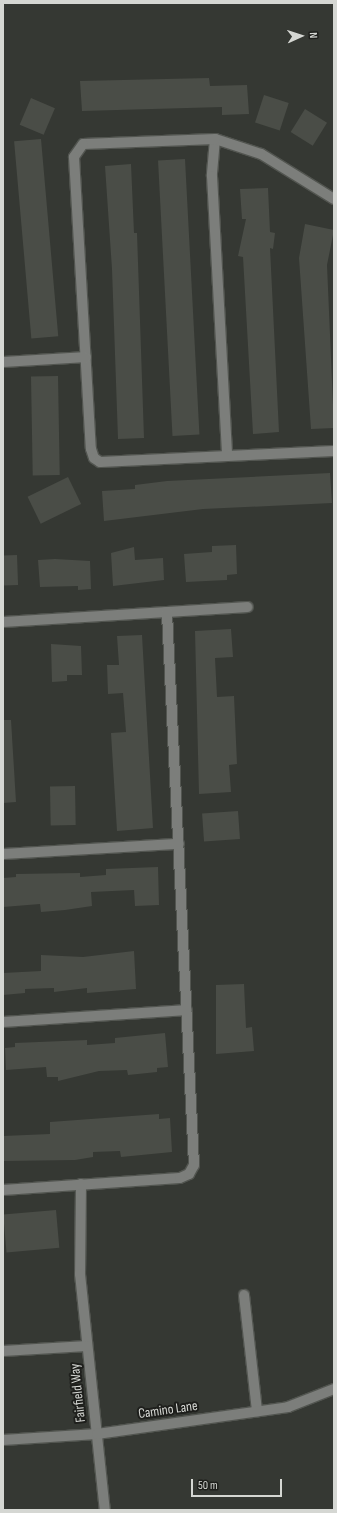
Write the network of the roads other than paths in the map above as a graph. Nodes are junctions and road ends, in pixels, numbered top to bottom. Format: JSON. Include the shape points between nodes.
{"nodes":[{"id":1,"x":215,"y":139,"type":"junction"},
{"id":2,"x":334,"y":199,"type":"edge"},
{"id":3,"x":86,"y":357,"type":"junction"},
{"id":4,"x":3,"y":362,"type":"edge"},
{"id":5,"x":334,"y":451,"type":"edge"},
{"id":6,"x":227,"y":456,"type":"junction"},
{"id":7,"x":248,"y":607,"type":"dead end"},
{"id":8,"x":167,"y":612,"type":"junction"},
{"id":9,"x":3,"y":622,"type":"edge"},
{"id":10,"x":179,"y":844,"type":"junction"},
{"id":11,"x":3,"y":854,"type":"edge"},
{"id":12,"x":187,"y":1010,"type":"junction"},
{"id":13,"x":3,"y":1022,"type":"edge"},
{"id":14,"x":81,"y":1184,"type":"junction"},
{"id":15,"x":3,"y":1190,"type":"edge"},
{"id":16,"x":244,"y":1295,"type":"dead end"},
{"id":17,"x":88,"y":1346,"type":"junction"},
{"id":18,"x":3,"y":1351,"type":"edge"},
{"id":19,"x":334,"y":1388,"type":"edge"},
{"id":20,"x":257,"y":1411,"type":"junction"},
{"id":21,"x":97,"y":1434,"type":"junction"},
{"id":22,"x":3,"y":1440,"type":"edge"},
{"id":23,"x":105,"y":1510,"type":"edge"}],
"edges":[{"from":1,"to":2,"type":"street","via":[[261,154]]},
{"from":1,"to":3,"type":"street","via":[[84,144],[76,150],[74,157]]},
{"from":1,"to":6,"type":"street","via":[[212,176]]},
{"from":3,"to":4,"type":"street"},
{"from":3,"to":6,"type":"street","via":[[91,449],[100,462]]},
{"from":5,"to":6,"type":"street"},
{"from":7,"to":8,"type":"street"},
{"from":8,"to":9,"type":"street"},
{"from":8,"to":10,"type":"street"},
{"from":10,"to":11,"type":"street"},
{"from":10,"to":12,"type":"street"},
{"from":12,"to":13,"type":"street"},
{"from":12,"to":14,"type":"street","via":[[194,1153],[189,1174]]},
{"from":14,"to":15,"type":"street"},
{"from":14,"to":17,"type":"street","name":"Fairfield Way","via":[[80,1274]]},
{"from":16,"to":20,"type":"street"},
{"from":17,"to":18,"type":"street"},
{"from":17,"to":21,"type":"street","name":"Fairfield Way"},
{"from":19,"to":20,"type":"street","name":"Camino Lane","via":[[288,1407]]},
{"from":20,"to":21,"type":"street","name":"Camino Lane"},
{"from":21,"to":22,"type":"street","name":"Camino Lane"},
{"from":21,"to":23,"type":"street","name":"Fairfield Way"}]}
